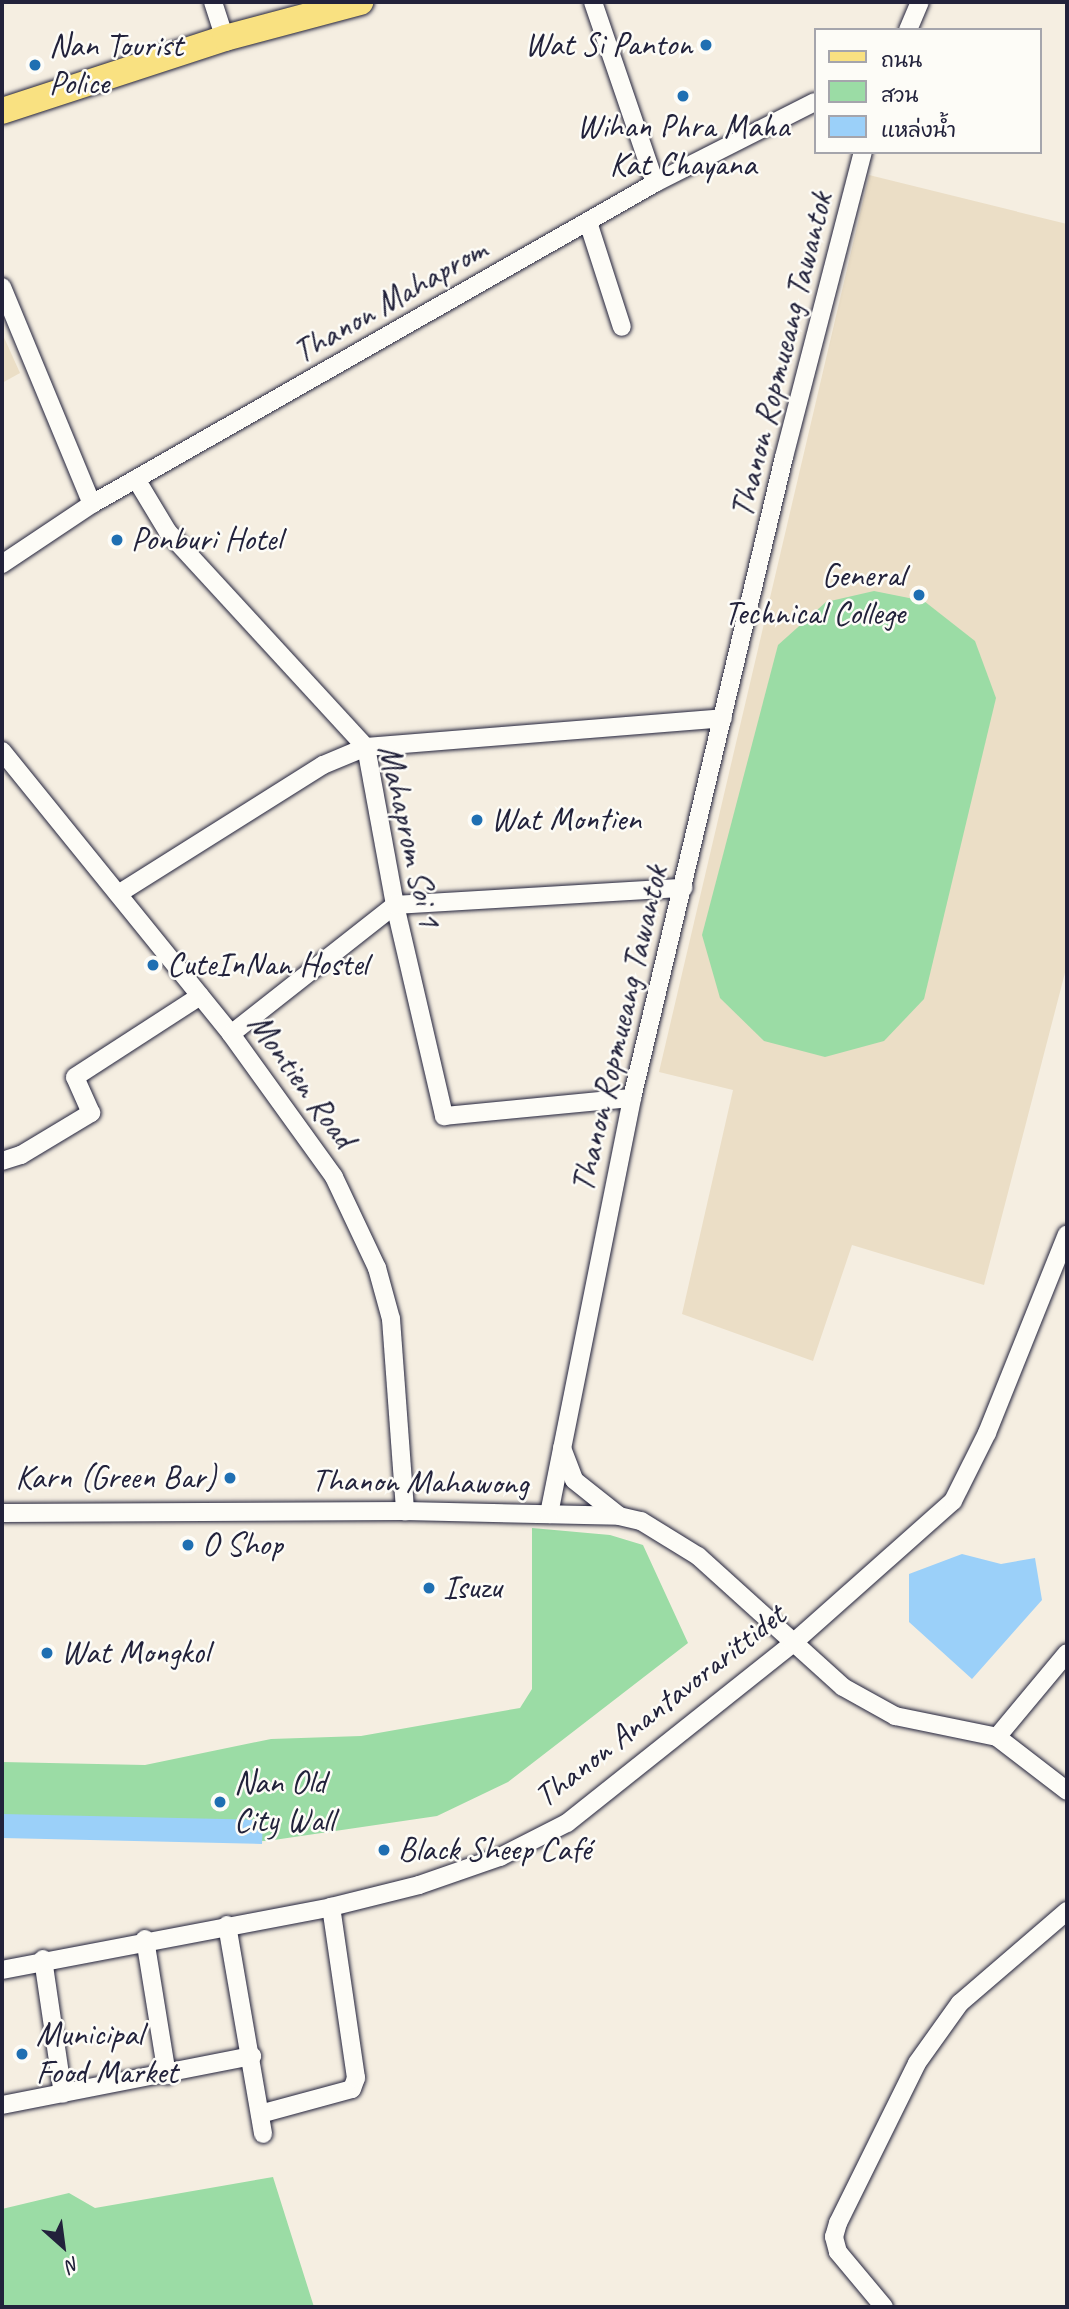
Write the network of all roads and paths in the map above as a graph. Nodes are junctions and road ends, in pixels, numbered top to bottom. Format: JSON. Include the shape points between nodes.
{"nodes":[{"id":1,"x":213,"y":2,"type":"edge"},
{"id":2,"x":360,"y":2,"type":"edge"},
{"id":3,"x":593,"y":2,"type":"edge"},
{"id":4,"x":920,"y":2,"type":"edge"},
{"id":5,"x":909,"y":28,"type":"edge"},
{"id":6,"x":225,"y":37,"type":"junction"},
{"id":7,"x":814,"y":103,"type":"edge"},
{"id":8,"x":2,"y":111,"type":"edge"},
{"id":9,"x":863,"y":154,"type":"edge"},
{"id":10,"x":655,"y":183,"type":"junction"},
{"id":11,"x":588,"y":222,"type":"junction"},
{"id":12,"x":2,"y":287,"type":"edge"},
{"id":13,"x":622,"y":327,"type":"dead end"},
{"id":14,"x":136,"y":479,"type":"junction"},
{"id":15,"x":92,"y":504,"type":"junction"},
{"id":16,"x":2,"y":564,"type":"edge"},
{"id":17,"x":723,"y":718,"type":"junction"},
{"id":18,"x":366,"y":747,"type":"junction"},
{"id":19,"x":2,"y":751,"type":"edge"},
{"id":20,"x":683,"y":888,"type":"junction"},
{"id":21,"x":118,"y":894,"type":"junction"},
{"id":22,"x":395,"y":905,"type":"junction"},
{"id":23,"x":200,"y":996,"type":"junction"},
{"id":24,"x":231,"y":1034,"type":"junction"},
{"id":25,"x":632,"y":1098,"type":"junction"},
{"id":26,"x":2,"y":1161,"type":"edge"},
{"id":27,"x":1067,"y":1234,"type":"edge"},
{"id":28,"x":560,"y":1441,"type":"junction"},
{"id":29,"x":405,"y":1511,"type":"junction"},
{"id":30,"x":2,"y":1513,"type":"edge"},
{"id":31,"x":548,"y":1514,"type":"junction"},
{"id":32,"x":619,"y":1516,"type":"junction"},
{"id":33,"x":793,"y":1643,"type":"junction"},
{"id":34,"x":1067,"y":1653,"type":"edge"},
{"id":35,"x":997,"y":1737,"type":"junction"},
{"id":36,"x":1067,"y":1791,"type":"edge"},
{"id":37,"x":331,"y":1907,"type":"junction"},
{"id":38,"x":1067,"y":1911,"type":"edge"},
{"id":39,"x":227,"y":1925,"type":"junction"},
{"id":40,"x":145,"y":1940,"type":"junction"},
{"id":41,"x":43,"y":1959,"type":"junction"},
{"id":42,"x":2,"y":1970,"type":"edge"},
{"id":43,"x":253,"y":2056,"type":"junction"},
{"id":44,"x":167,"y":2075,"type":"junction"},
{"id":45,"x":63,"y":2094,"type":"junction"},
{"id":46,"x":2,"y":2105,"type":"edge"},
{"id":47,"x":260,"y":2114,"type":"junction"},
{"id":48,"x":263,"y":2134,"type":"dead end"},
{"id":49,"x":884,"y":2307,"type":"edge"}],
"edges":[{"from":1,"to":6,"type":"street"},
{"from":2,"to":6,"type":"main road"},
{"from":3,"to":10,"type":"street"},
{"from":4,"to":5,"type":"street"},
{"from":6,"to":8,"type":"main road"},
{"from":7,"to":10,"type":"street","name":"Thanon Mahaprom"},
{"from":9,"to":17,"type":"street","name":"Thanon Ropmueang Tawantok"},
{"from":10,"to":11,"type":"street","name":"Thanon Mahaprom"},
{"from":11,"to":13,"type":"street"},
{"from":11,"to":14,"type":"street","name":"Thanon Mahaprom"},
{"from":12,"to":15,"type":"street"},
{"from":14,"to":15,"type":"street","name":"Thanon Mahaprom"},
{"from":14,"to":18,"type":"street","name":"Mahaprom Soi 1","via":[[168,532]]},
{"from":15,"to":16,"type":"street","name":"Thanon Mahaprom"},
{"from":17,"to":18,"type":"street"},
{"from":17,"to":20,"type":"street","name":"Thanon Ropmueang Tawantok"},
{"from":18,"to":21,"type":"street","via":[[323,765]]},
{"from":18,"to":22,"type":"street","name":"Mahaprom Soi 1"},
{"from":19,"to":21,"type":"street","name":"Montien Road"},
{"from":20,"to":22,"type":"street"},
{"from":20,"to":25,"type":"street","name":"Thanon Ropmueang Tawantok"},
{"from":21,"to":23,"type":"street","name":"Montien Road"},
{"from":22,"to":24,"type":"street"},
{"from":22,"to":25,"type":"street","name":"Mahaprom Soi 1","via":[[444,1116]]},
{"from":23,"to":24,"type":"street","name":"Montien Road"},
{"from":23,"to":26,"type":"street","via":[[75,1077],[92,1113],[21,1155]]},
{"from":24,"to":29,"type":"street","name":"Montien Road","via":[[334,1177],[377,1268],[391,1320]]},
{"from":25,"to":28,"type":"street","name":"Thanon Ropmueang Tawantok"},
{"from":27,"to":33,"type":"street","name":"Thanon Anantavorarittidet","via":[[987,1433],[953,1501]]},
{"from":28,"to":31,"type":"street","name":"Thanon Ropmueang Tawantok"},
{"from":28,"to":32,"type":"street","via":[[574,1480]]},
{"from":29,"to":30,"type":"street","name":"Thanon Mahawong"},
{"from":29,"to":31,"type":"street","name":"Thanon Mahawong"},
{"from":31,"to":32,"type":"street","name":"Thanon Mahawong"},
{"from":32,"to":33,"type":"street","name":"Thanon Mahawong","via":[[663,1530]]},
{"from":33,"to":35,"type":"street","name":"Thanon Mahawong","via":[[843,1686],[895,1716]]},
{"from":33,"to":37,"type":"street","name":"Thanon Anantavorarittidet","via":[[567,1823],[500,1857],[419,1885]]},
{"from":34,"to":35,"type":"street"},
{"from":35,"to":36,"type":"street"},
{"from":37,"to":39,"type":"street","name":"Thanon Anantavorarittidet"},
{"from":37,"to":47,"type":"street","via":[[356,2078],[352,2089]]},
{"from":38,"to":49,"type":"street","via":[[960,2003],[917,2063],[838,2223],[834,2237],[838,2252]]},
{"from":39,"to":40,"type":"street","name":"Thanon Anantavorarittidet"},
{"from":39,"to":43,"type":"street"},
{"from":40,"to":41,"type":"street","name":"Thanon Anantavorarittidet"},
{"from":40,"to":44,"type":"street"},
{"from":41,"to":42,"type":"street","name":"Thanon Anantavorarittidet"},
{"from":41,"to":45,"type":"street"},
{"from":43,"to":44,"type":"street"},
{"from":43,"to":47,"type":"street"},
{"from":44,"to":45,"type":"street"},
{"from":45,"to":46,"type":"street"},
{"from":47,"to":48,"type":"street"}]}
